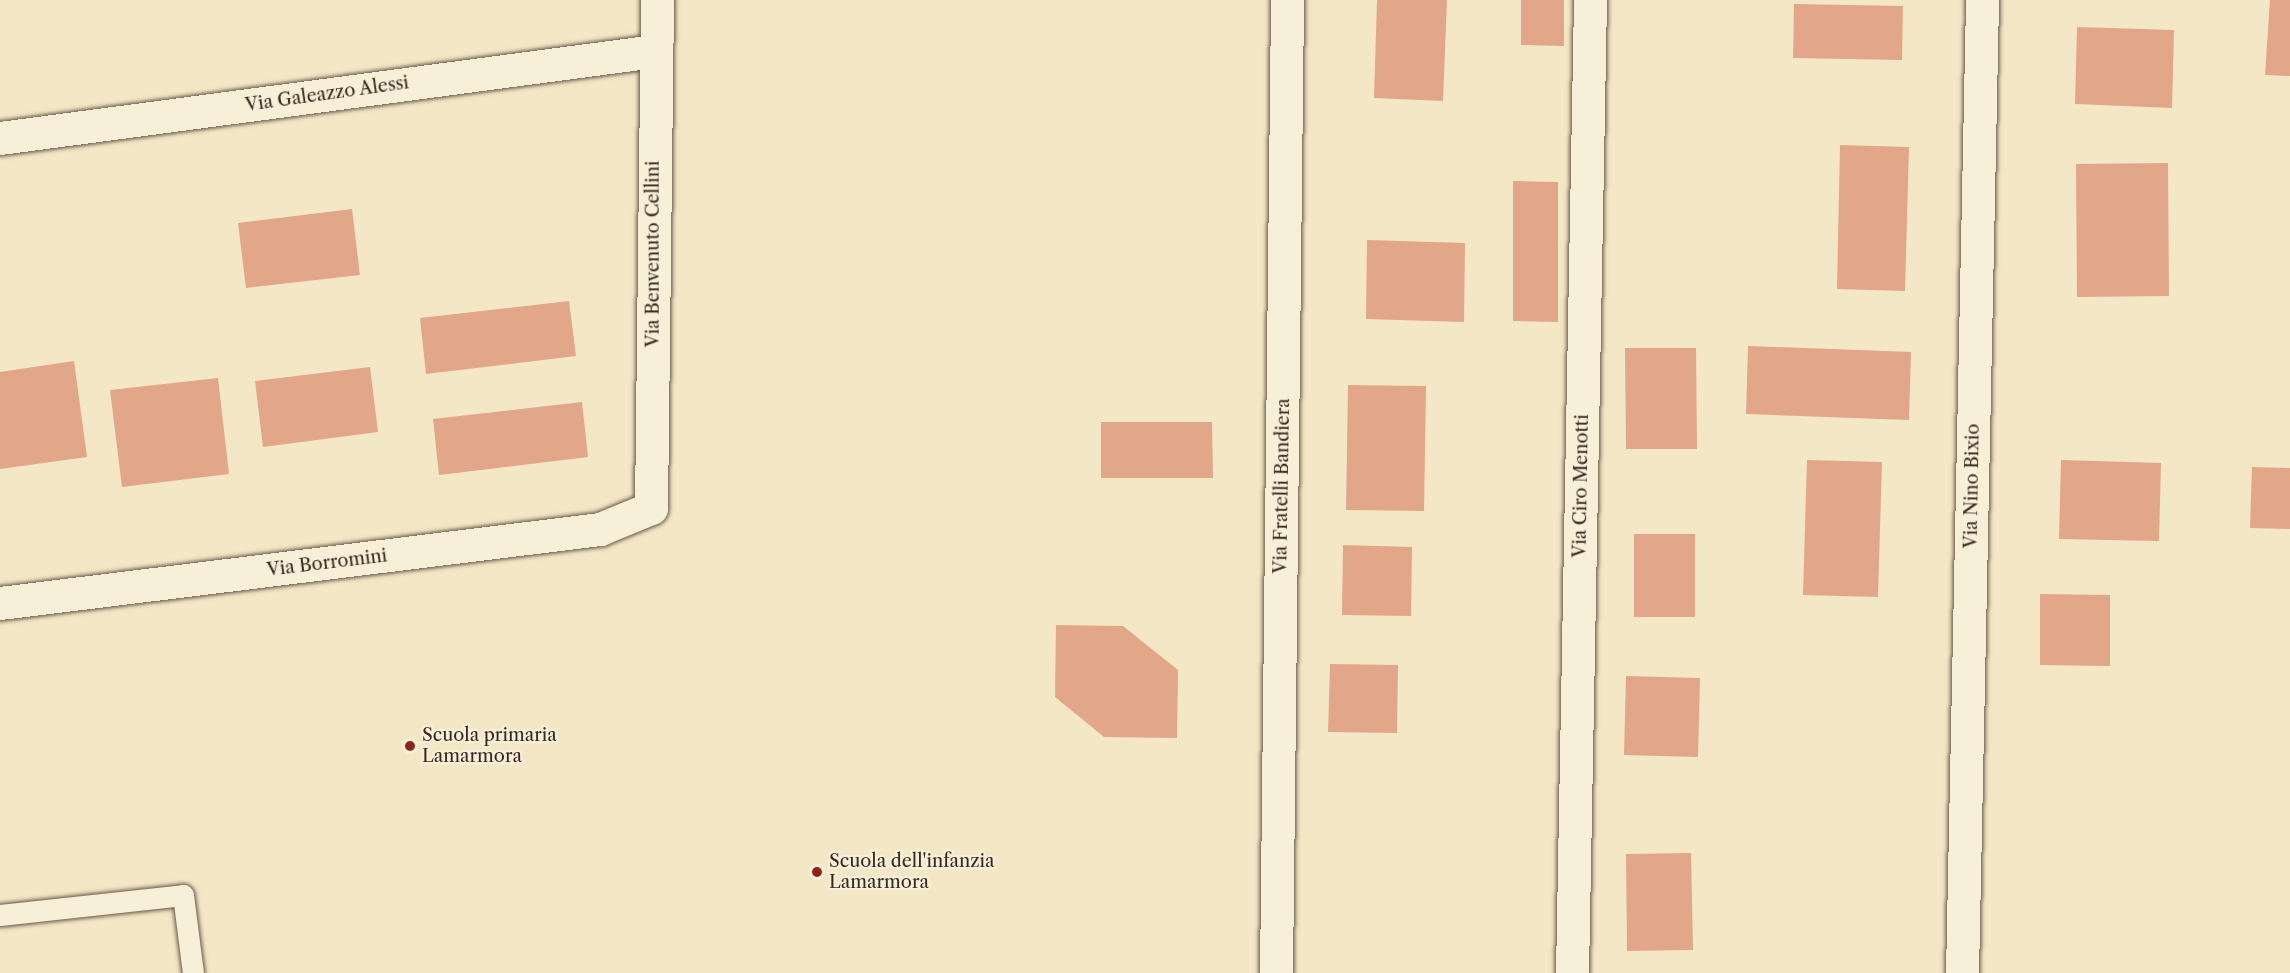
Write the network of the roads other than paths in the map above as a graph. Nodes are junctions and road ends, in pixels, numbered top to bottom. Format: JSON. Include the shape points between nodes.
{"nodes":[{"id":1,"x":657,"y":0,"type":"edge"},
{"id":2,"x":1287,"y":0,"type":"edge"},
{"id":3,"x":1590,"y":0,"type":"edge"},
{"id":4,"x":1982,"y":0,"type":"edge"},
{"id":5,"x":655,"y":51,"type":"junction"},
{"id":6,"x":0,"y":138,"type":"edge"},
{"id":7,"x":651,"y":508,"type":"joint"},
{"id":8,"x":0,"y":603,"type":"edge"},
{"id":9,"x":0,"y":915,"type":"edge"},
{"id":10,"x":192,"y":973,"type":"edge"},
{"id":11,"x":1276,"y":973,"type":"edge"},
{"id":12,"x":1572,"y":973,"type":"edge"},
{"id":13,"x":1962,"y":973,"type":"edge"}],
"edges":[{"from":1,"to":5,"type":"street","name":"Via Benvenuto Cellini"},
{"from":2,"to":11,"type":"street","name":"Via Fratelli Bandiera"},
{"from":3,"to":12,"type":"street","name":"Via Ciro Menotti"},
{"from":4,"to":13,"type":"street","name":"Via Nino Bixio"},
{"from":5,"to":6,"type":"street","name":"Via Galeazzo Alessi"},
{"from":5,"to":7,"type":"street","name":"Via Benvenuto Cellini"},
{"from":7,"to":8,"type":"street","name":"Via Borromini","via":[[600,529]]},
{"from":9,"to":10,"type":"lane","via":[[183,895]]}]}
